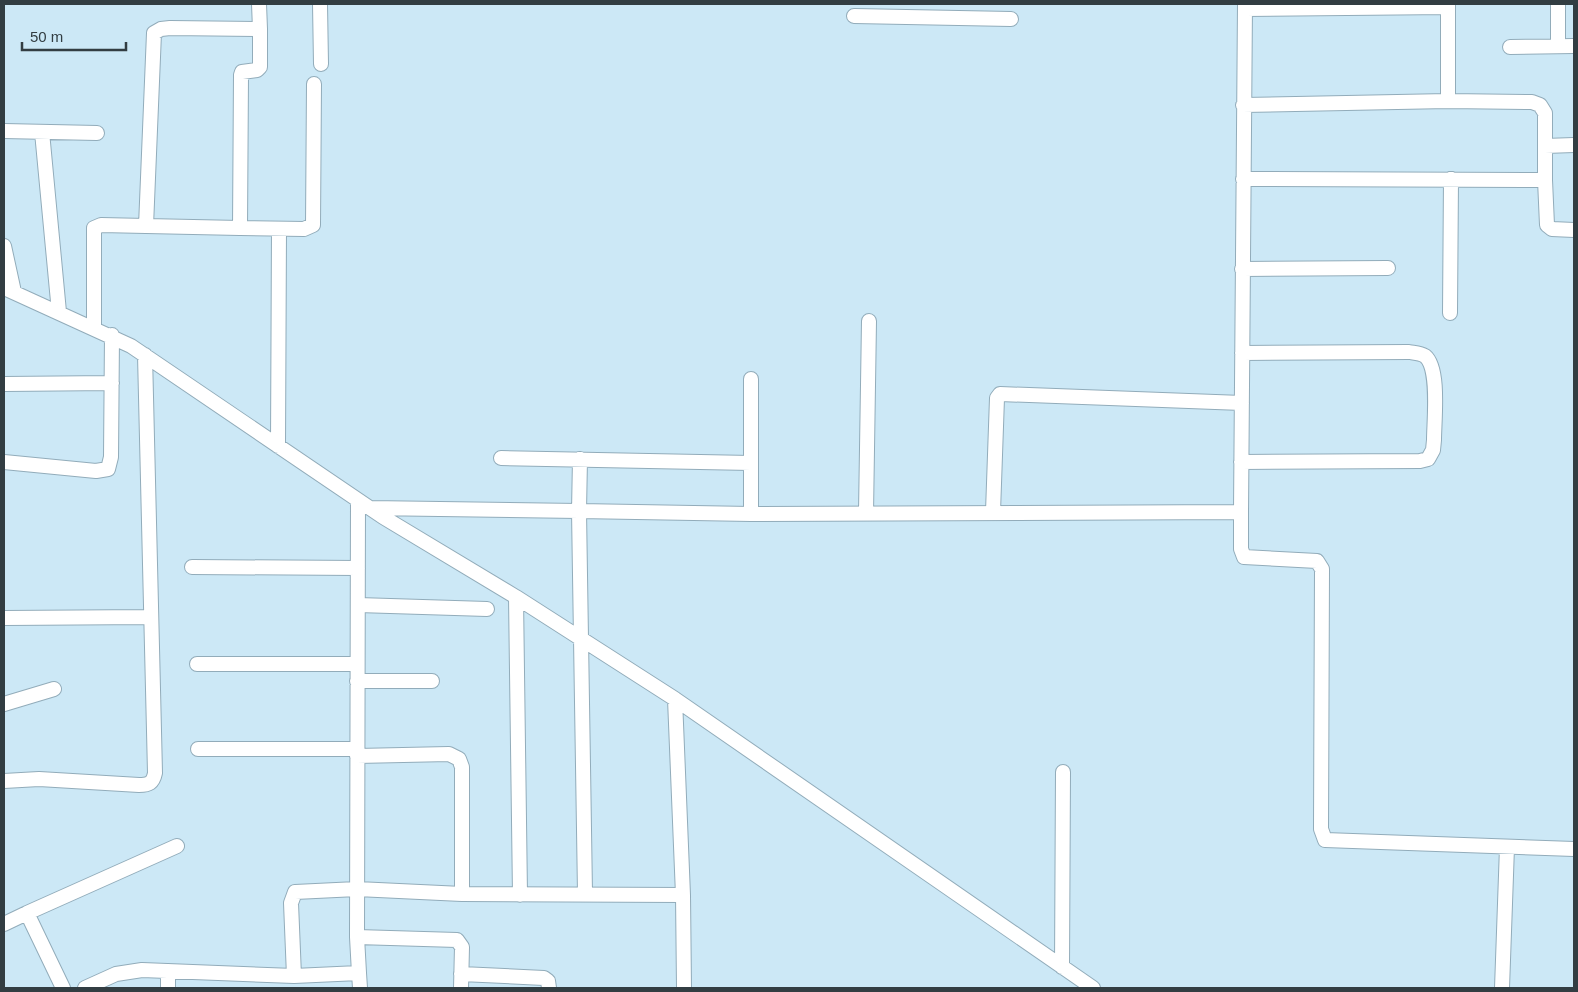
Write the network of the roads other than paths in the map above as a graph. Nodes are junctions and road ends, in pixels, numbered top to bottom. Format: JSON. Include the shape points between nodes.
{"nodes":[{"id":1,"x":259,"y":4,"type":"edge"},
{"id":2,"x":320,"y":4,"type":"edge"},
{"id":3,"x":1558,"y":4,"type":"edge"},
{"id":4,"x":1448,"y":6,"type":"edge"},
{"id":5,"x":1245,"y":7,"type":"edge"},
{"id":6,"x":919,"y":10,"type":"edge"},
{"id":7,"x":854,"y":16,"type":"dead end"},
{"id":8,"x":1011,"y":19,"type":"dead end"},
{"id":9,"x":260,"y":29,"type":"junction"},
{"id":10,"x":1558,"y":46,"type":"junction"},
{"id":11,"x":1574,"y":46,"type":"edge"},
{"id":12,"x":1510,"y":47,"type":"dead end"},
{"id":13,"x":322,"y":64,"type":"dead end"},
{"id":14,"x":314,"y":84,"type":"dead end"},
{"id":15,"x":1448,"y":101,"type":"junction"},
{"id":16,"x":1244,"y":105,"type":"junction"},
{"id":17,"x":4,"y":131,"type":"edge"},
{"id":18,"x":42,"y":132,"type":"junction"},
{"id":19,"x":97,"y":133,"type":"dead end"},
{"id":20,"x":1574,"y":145,"type":"edge"},
{"id":21,"x":1545,"y":146,"type":"junction"},
{"id":22,"x":1243,"y":179,"type":"junction"},
{"id":23,"x":1452,"y":179,"type":"junction"},
{"id":24,"x":1545,"y":180,"type":"junction"},
{"id":25,"x":146,"y":226,"type":"junction"},
{"id":26,"x":240,"y":228,"type":"junction"},
{"id":27,"x":279,"y":229,"type":"junction"},
{"id":28,"x":1574,"y":230,"type":"edge"},
{"id":29,"x":4,"y":246,"type":"edge"},
{"id":30,"x":1388,"y":268,"type":"dead end"},
{"id":31,"x":1242,"y":269,"type":"junction"},
{"id":32,"x":9,"y":290,"type":"edge"},
{"id":33,"x":59,"y":312,"type":"junction"},
{"id":34,"x":1450,"y":313,"type":"dead end"},
{"id":35,"x":869,"y":321,"type":"dead end"},
{"id":36,"x":94,"y":328,"type":"junction"},
{"id":37,"x":112,"y":335,"type":"junction"},
{"id":38,"x":1242,"y":353,"type":"junction"},
{"id":39,"x":145,"y":355,"type":"junction"},
{"id":40,"x":751,"y":379,"type":"dead end"},
{"id":41,"x":112,"y":383,"type":"junction"},
{"id":42,"x":4,"y":384,"type":"edge"},
{"id":43,"x":1242,"y":404,"type":"junction"},
{"id":44,"x":278,"y":446,"type":"junction"},
{"id":45,"x":501,"y":458,"type":"dead end"},
{"id":46,"x":580,"y":458,"type":"junction"},
{"id":47,"x":4,"y":462,"type":"edge"},
{"id":48,"x":1241,"y":462,"type":"junction"},
{"id":49,"x":751,"y":463,"type":"junction"},
{"id":50,"x":364,"y":504,"type":"junction"},
{"id":51,"x":579,"y":511,"type":"junction"},
{"id":52,"x":993,"y":512,"type":"junction"},
{"id":53,"x":1241,"y":512,"type":"junction"},
{"id":54,"x":866,"y":513,"type":"junction"},
{"id":55,"x":751,"y":514,"type":"junction"},
{"id":56,"x":192,"y":567,"type":"dead end"},
{"id":57,"x":358,"y":568,"type":"junction"},
{"id":58,"x":516,"y":596,"type":"junction"},
{"id":59,"x":358,"y":605,"type":"junction"},
{"id":60,"x":487,"y":608,"type":"dead end"},
{"id":61,"x":150,"y":617,"type":"junction"},
{"id":62,"x":4,"y":618,"type":"edge"},
{"id":63,"x":580,"y":638,"type":"junction"},
{"id":64,"x":197,"y":664,"type":"dead end"},
{"id":65,"x":357,"y":664,"type":"junction"},
{"id":66,"x":357,"y":681,"type":"junction"},
{"id":67,"x":432,"y":681,"type":"dead end"},
{"id":68,"x":54,"y":689,"type":"dead end"},
{"id":69,"x":675,"y":699,"type":"junction"},
{"id":70,"x":4,"y":704,"type":"edge"},
{"id":71,"x":198,"y":748,"type":"dead end"},
{"id":72,"x":357,"y":752,"type":"junction"},
{"id":73,"x":1063,"y":772,"type":"dead end"},
{"id":74,"x":4,"y":781,"type":"edge"},
{"id":75,"x":177,"y":846,"type":"dead end"},
{"id":76,"x":1507,"y":847,"type":"junction"},
{"id":77,"x":1574,"y":849,"type":"edge"},
{"id":78,"x":357,"y":889,"type":"junction"},
{"id":79,"x":584,"y":893,"type":"junction"},
{"id":80,"x":462,"y":894,"type":"junction"},
{"id":81,"x":520,"y":894,"type":"junction"},
{"id":82,"x":682,"y":895,"type":"junction"},
{"id":83,"x":27,"y":913,"type":"junction"},
{"id":84,"x":4,"y":924,"type":"edge"},
{"id":85,"x":357,"y":937,"type":"junction"},
{"id":86,"x":1062,"y":967,"type":"junction"},
{"id":87,"x":168,"y":971,"type":"junction"},
{"id":88,"x":359,"y":973,"type":"junction"},
{"id":89,"x":294,"y":976,"type":"junction"},
{"id":90,"x":461,"y":981,"type":"edge"},
{"id":91,"x":63,"y":988,"type":"edge"},
{"id":92,"x":85,"y":988,"type":"edge"},
{"id":93,"x":168,"y":988,"type":"edge"},
{"id":94,"x":360,"y":988,"type":"edge"},
{"id":95,"x":549,"y":988,"type":"edge"},
{"id":96,"x":684,"y":988,"type":"edge"},
{"id":97,"x":1093,"y":988,"type":"edge"},
{"id":98,"x":1502,"y":988,"type":"edge"}],
"edges":[{"from":1,"to":9,"type":"street"},
{"from":2,"to":13,"type":"street"},
{"from":3,"to":10,"type":"street"},
{"from":4,"to":5,"type":"street"},
{"from":4,"to":15,"type":"street"},
{"from":5,"to":16,"type":"street"},
{"from":6,"to":7,"type":"street"},
{"from":6,"to":8,"type":"street"},
{"from":9,"to":25,"type":"street","via":[[170,28],[154,34]]},
{"from":9,"to":26,"type":"street","via":[[260,67],[241,75]]},
{"from":10,"to":11,"type":"street"},
{"from":10,"to":12,"type":"street"},
{"from":14,"to":27,"type":"street","via":[[313,224],[304,229]]},
{"from":15,"to":16,"type":"street"},
{"from":15,"to":21,"type":"street","via":[[1532,102],[1540,105],[1545,113]]},
{"from":16,"to":22,"type":"street"},
{"from":17,"to":18,"type":"street"},
{"from":18,"to":19,"type":"street"},
{"from":18,"to":33,"type":"street"},
{"from":20,"to":21,"type":"street"},
{"from":21,"to":24,"type":"street"},
{"from":22,"to":23,"type":"street"},
{"from":22,"to":31,"type":"street"},
{"from":23,"to":24,"type":"street"},
{"from":23,"to":34,"type":"street"},
{"from":24,"to":28,"type":"street","via":[[1547,225],[1552,229]]},
{"from":25,"to":26,"type":"street"},
{"from":25,"to":36,"type":"street","via":[[101,225],[94,228]]},
{"from":26,"to":27,"type":"street"},
{"from":27,"to":44,"type":"street"},
{"from":29,"to":32,"type":"street"},
{"from":30,"to":31,"type":"street"},
{"from":31,"to":38,"type":"street"},
{"from":32,"to":33,"type":"street"},
{"from":33,"to":36,"type":"street"},
{"from":35,"to":54,"type":"street"},
{"from":36,"to":37,"type":"street"},
{"from":37,"to":39,"type":"street"},
{"from":37,"to":41,"type":"street"},
{"from":38,"to":43,"type":"street"},
{"from":38,"to":48,"type":"street","via":[[1409,352],[1424,356],[1434,375],[1434,431],[1433,450],[1428,459],[1420,461]]},
{"from":39,"to":44,"type":"street"},
{"from":39,"to":61,"type":"street"},
{"from":40,"to":49,"type":"street"},
{"from":41,"to":42,"type":"street"},
{"from":41,"to":47,"type":"street","via":[[108,469],[96,471]]},
{"from":43,"to":48,"type":"street"},
{"from":43,"to":52,"type":"street","via":[[1000,394],[997,398]]},
{"from":44,"to":50,"type":"street"},
{"from":45,"to":46,"type":"street"},
{"from":46,"to":49,"type":"street"},
{"from":46,"to":51,"type":"street"},
{"from":48,"to":53,"type":"street"},
{"from":49,"to":55,"type":"street"},
{"from":50,"to":51,"type":"street"},
{"from":50,"to":57,"type":"street"},
{"from":50,"to":58,"type":"street"},
{"from":51,"to":55,"type":"street"},
{"from":51,"to":63,"type":"street"},
{"from":52,"to":53,"type":"street"},
{"from":52,"to":54,"type":"street"},
{"from":53,"to":76,"type":"street","via":[[1241,550],[1244,557],[1317,561],[1322,569],[1322,837],[1330,841]]},
{"from":54,"to":55,"type":"street"},
{"from":56,"to":57,"type":"street"},
{"from":57,"to":59,"type":"street"},
{"from":58,"to":63,"type":"street"},
{"from":58,"to":81,"type":"street"},
{"from":59,"to":60,"type":"street"},
{"from":59,"to":65,"type":"street"},
{"from":61,"to":62,"type":"street"},
{"from":61,"to":74,"type":"street","via":[[153,781],[139,785],[39,779]]},
{"from":63,"to":69,"type":"street"},
{"from":63,"to":79,"type":"street"},
{"from":64,"to":65,"type":"street"},
{"from":65,"to":66,"type":"street"},
{"from":66,"to":67,"type":"street"},
{"from":66,"to":72,"type":"street"},
{"from":68,"to":70,"type":"street"},
{"from":69,"to":82,"type":"street"},
{"from":69,"to":86,"type":"street"},
{"from":71,"to":72,"type":"street"},
{"from":72,"to":78,"type":"street"},
{"from":72,"to":80,"type":"street","via":[[449,754],[459,759],[462,768]]},
{"from":73,"to":86,"type":"street"},
{"from":75,"to":83,"type":"street"},
{"from":76,"to":77,"type":"street"},
{"from":76,"to":98,"type":"street"},
{"from":78,"to":80,"type":"street"},
{"from":78,"to":85,"type":"street"},
{"from":78,"to":89,"type":"street","via":[[301,890],[292,896]]},
{"from":79,"to":81,"type":"street"},
{"from":79,"to":82,"type":"street"},
{"from":80,"to":81,"type":"street"},
{"from":82,"to":96,"type":"street"},
{"from":83,"to":84,"type":"street"},
{"from":83,"to":91,"type":"street"},
{"from":85,"to":88,"type":"street"},
{"from":85,"to":90,"type":"street","via":[[457,940],[462,947]]},
{"from":86,"to":97,"type":"street"},
{"from":87,"to":89,"type":"street"},
{"from":87,"to":92,"type":"street","via":[[116,974]]},
{"from":87,"to":93,"type":"street"},
{"from":88,"to":89,"type":"street"},
{"from":88,"to":94,"type":"street"},
{"from":90,"to":95,"type":"street","via":[[544,978]]}]}
